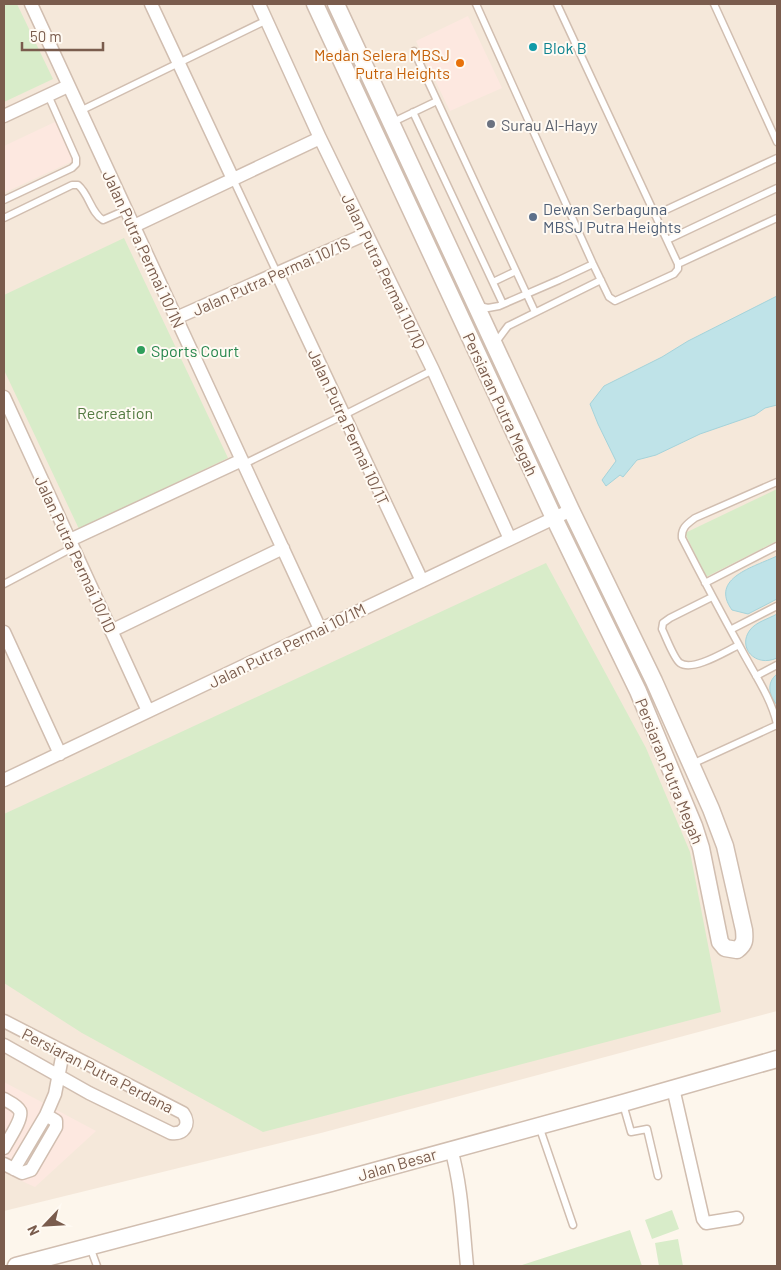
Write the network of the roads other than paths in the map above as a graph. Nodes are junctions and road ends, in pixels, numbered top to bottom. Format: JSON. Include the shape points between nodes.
{"nodes":[{"id":1,"x":31,"y":4,"type":"edge"},
{"id":2,"x":151,"y":4,"type":"edge"},
{"id":3,"x":259,"y":4,"type":"edge"},
{"id":4,"x":315,"y":4,"type":"edge"},
{"id":5,"x":336,"y":4,"type":"edge"},
{"id":6,"x":476,"y":4,"type":"edge"},
{"id":7,"x":557,"y":4,"type":"edge"},
{"id":8,"x":714,"y":4,"type":"edge"},
{"id":9,"x":267,"y":20,"type":"junction"},
{"id":10,"x":414,"y":51,"type":"dead end"},
{"id":11,"x":178,"y":63,"type":"junction"},
{"id":12,"x":68,"y":86,"type":"junction"},
{"id":13,"x":48,"y":95,"type":"junction"},
{"id":14,"x":437,"y":101,"type":"junction"},
{"id":15,"x":80,"y":111,"type":"junction"},
{"id":16,"x":413,"y":112,"type":"junction"},
{"id":17,"x":4,"y":116,"type":"edge"},
{"id":18,"x":391,"y":123,"type":"junction"},
{"id":19,"x":320,"y":138,"type":"junction"},
{"id":20,"x":777,"y":142,"type":"edge"},
{"id":21,"x":777,"y":158,"type":"edge"},
{"id":22,"x":233,"y":179,"type":"junction"},
{"id":23,"x":777,"y":188,"type":"edge"},
{"id":24,"x":4,"y":200,"type":"edge"},
{"id":25,"x":126,"y":210,"type":"junction"},
{"id":26,"x":655,"y":215,"type":"junction"},
{"id":27,"x":4,"y":218,"type":"edge"},
{"id":28,"x":777,"y":218,"type":"edge"},
{"id":29,"x":134,"y":226,"type":"junction"},
{"id":30,"x":366,"y":234,"type":"junction"},
{"id":31,"x":667,"y":240,"type":"junction"},
{"id":32,"x":593,"y":264,"type":"junction"},
{"id":33,"x":678,"y":264,"type":"junction"},
{"id":34,"x":516,"y":271,"type":"junction"},
{"id":35,"x":277,"y":273,"type":"junction"},
{"id":36,"x":601,"y":280,"type":"junction"},
{"id":37,"x":493,"y":282,"type":"junction"},
{"id":38,"x":527,"y":294,"type":"junction"},
{"id":39,"x":501,"y":305,"type":"junction"},
{"id":40,"x":476,"y":306,"type":"junction"},
{"id":41,"x":535,"y":312,"type":"junction"},
{"id":42,"x":176,"y":318,"type":"junction"},
{"id":43,"x":495,"y":345,"type":"junction"},
{"id":44,"x":433,"y":370,"type":"junction"},
{"id":45,"x":4,"y":399,"type":"edge"},
{"id":46,"x":344,"y":415,"type":"junction"},
{"id":47,"x":243,"y":462,"type":"junction"},
{"id":48,"x":777,"y":482,"type":"edge"},
{"id":49,"x":571,"y":510,"type":"junction"},
{"id":50,"x":554,"y":518,"type":"junction"},
{"id":51,"x":510,"y":539,"type":"junction"},
{"id":52,"x":71,"y":544,"type":"junction"},
{"id":53,"x":777,"y":546,"type":"edge"},
{"id":54,"x":283,"y":548,"type":"junction"},
{"id":55,"x":422,"y":581,"type":"junction"},
{"id":56,"x":705,"y":583,"type":"junction"},
{"id":57,"x":4,"y":584,"type":"edge"},
{"id":58,"x":712,"y":597,"type":"junction"},
{"id":59,"x":777,"y":606,"type":"edge"},
{"id":60,"x":320,"y":629,"type":"junction"},
{"id":61,"x":732,"y":629,"type":"junction"},
{"id":62,"x":111,"y":630,"type":"junction"},
{"id":63,"x":4,"y":632,"type":"edge"},
{"id":64,"x":739,"y":645,"type":"junction"},
{"id":65,"x":777,"y":665,"type":"edge"},
{"id":66,"x":756,"y":676,"type":"junction"},
{"id":67,"x":148,"y":712,"type":"junction"},
{"id":68,"x":777,"y":724,"type":"edge"},
{"id":69,"x":60,"y":754,"type":"junction"},
{"id":70,"x":691,"y":765,"type":"junction"},
{"id":71,"x":4,"y":780,"type":"edge"},
{"id":72,"x":4,"y":1021,"type":"edge"},
{"id":73,"x":4,"y":1045,"type":"edge"},
{"id":74,"x":63,"y":1052,"type":"junction"},
{"id":75,"x":777,"y":1059,"type":"edge"},
{"id":76,"x":58,"y":1076,"type":"junction"},
{"id":77,"x":673,"y":1088,"type":"junction"},
{"id":78,"x":4,"y":1099,"type":"edge"},
{"id":79,"x":623,"y":1103,"type":"junction"},
{"id":80,"x":539,"y":1125,"type":"junction"},
{"id":81,"x":4,"y":1148,"type":"edge"},
{"id":82,"x":451,"y":1149,"type":"junction"},
{"id":83,"x":9,"y":1167,"type":"edge"},
{"id":84,"x":658,"y":1176,"type":"dead end"},
{"id":85,"x":737,"y":1218,"type":"dead end"},
{"id":86,"x":573,"y":1225,"type":"dead end"},
{"id":87,"x":90,"y":1246,"type":"junction"},
{"id":88,"x":16,"y":1266,"type":"edge"},
{"id":89,"x":97,"y":1266,"type":"edge"},
{"id":90,"x":467,"y":1266,"type":"edge"}],
"edges":[{"from":1,"to":12,"type":"street","name":"Jalan Putra Permai 10/1N"},
{"from":2,"to":11,"type":"street"},
{"from":3,"to":9,"type":"street","name":"Jalan Putra Permai 10/1Q"},
{"from":4,"to":50,"type":"street","name":"Persiaran Putra Megah"},
{"from":5,"to":18,"type":"street","name":"Persiaran Putra Megah"},
{"from":6,"to":32,"type":"lane"},
{"from":7,"to":26,"type":"lane"},
{"from":8,"to":20,"type":"lane"},
{"from":9,"to":11,"type":"lane"},
{"from":9,"to":19,"type":"street","name":"Jalan Putra Permai 10/1Q"},
{"from":10,"to":14,"type":"lane"},
{"from":11,"to":15,"type":"lane"},
{"from":11,"to":22,"type":"street"},
{"from":12,"to":13,"type":"street"},
{"from":12,"to":15,"type":"street","name":"Jalan Putra Permai 10/1N"},
{"from":13,"to":17,"type":"street"},
{"from":13,"to":24,"type":"lane","via":[[76,164]]},
{"from":14,"to":16,"type":"lane"},
{"from":14,"to":34,"type":"lane"},
{"from":15,"to":25,"type":"street","name":"Jalan Putra Permai 10/1N"},
{"from":16,"to":18,"type":"lane"},
{"from":16,"to":37,"type":"lane"},
{"from":18,"to":40,"type":"street","name":"Persiaran Putra Megah"},
{"from":19,"to":22,"type":"street"},
{"from":19,"to":30,"type":"street","name":"Jalan Putra Permai 10/1Q"},
{"from":21,"to":26,"type":"lane"},
{"from":22,"to":29,"type":"street"},
{"from":22,"to":35,"type":"lane"},
{"from":23,"to":31,"type":"lane"},
{"from":25,"to":27,"type":"lane","via":[[103,220],[84,190],[72,185]]},
{"from":25,"to":29,"type":"street","name":"Jalan Putra Permai 10/1N"},
{"from":26,"to":31,"type":"lane"},
{"from":28,"to":33,"type":"lane"},
{"from":29,"to":42,"type":"street","name":"Jalan Putra Permai 10/1N"},
{"from":30,"to":35,"type":"street","name":"Jalan Putra Permai 10/1S"},
{"from":30,"to":44,"type":"street","name":"Jalan Putra Permai 10/1Q"},
{"from":31,"to":33,"type":"lane"},
{"from":32,"to":36,"type":"lane"},
{"from":32,"to":38,"type":"lane"},
{"from":33,"to":36,"type":"lane","via":[[674,274],[615,301],[609,297]]},
{"from":34,"to":37,"type":"lane"},
{"from":34,"to":38,"type":"lane"},
{"from":35,"to":42,"type":"street","name":"Jalan Putra Permai 10/1S"},
{"from":35,"to":46,"type":"street","name":"Jalan Putra Permai 10/1T"},
{"from":36,"to":41,"type":"lane"},
{"from":37,"to":39,"type":"lane"},
{"from":38,"to":39,"type":"lane"},
{"from":38,"to":41,"type":"lane"},
{"from":39,"to":40,"type":"lane"},
{"from":40,"to":43,"type":"street","name":"Persiaran Putra Megah"},
{"from":41,"to":43,"type":"lane","via":[[508,326]]},
{"from":42,"to":47,"type":"street","name":"Jalan Putra Permai 10/1N"},
{"from":43,"to":49,"type":"street","name":"Persiaran Putra Megah"},
{"from":44,"to":46,"type":"lane"},
{"from":44,"to":51,"type":"street","name":"Jalan Putra Permai 10/1Q"},
{"from":45,"to":52,"type":"street","name":"Jalan Putra Permai 10/1D"},
{"from":46,"to":47,"type":"lane"},
{"from":46,"to":55,"type":"street","name":"Jalan Putra Permai 10/1T"},
{"from":47,"to":52,"type":"street"},
{"from":47,"to":54,"type":"street","name":"Jalan Putra Permai 10/1N"},
{"from":48,"to":56,"type":"lane","via":[[686,525],[682,538]]},
{"from":49,"to":50,"type":"street","name":"Jalan Putra Permai 10/1M"},
{"from":49,"to":70,"type":"street","name":"Persiaran Putra Megah"},
{"from":50,"to":51,"type":"street","name":"Jalan Putra Permai 10/1M"},
{"from":50,"to":70,"type":"street","name":"Persiaran Putra Megah","via":[[638,691],[689,812],[701,848],[720,942],[724,948],[737,950],[743,946],[745,938],[725,846]]},
{"from":51,"to":55,"type":"street","name":"Jalan Putra Permai 10/1M"},
{"from":52,"to":57,"type":"lane"},
{"from":52,"to":62,"type":"street","name":"Jalan Putra Permai 10/1D"},
{"from":53,"to":56,"type":"lane"},
{"from":54,"to":60,"type":"street","name":"Jalan Putra Permai 10/1N"},
{"from":54,"to":62,"type":"street"},
{"from":55,"to":60,"type":"street","name":"Jalan Putra Permai 10/1M"},
{"from":56,"to":58,"type":"lane"},
{"from":58,"to":61,"type":"lane"},
{"from":58,"to":64,"type":"lane","via":[[663,623],[662,629],[679,663],[695,666]]},
{"from":59,"to":61,"type":"lane"},
{"from":60,"to":67,"type":"street","name":"Jalan Putra Permai 10/1M"},
{"from":61,"to":64,"type":"lane"},
{"from":62,"to":67,"type":"street","name":"Jalan Putra Permai 10/1D"},
{"from":63,"to":69,"type":"street"},
{"from":64,"to":66,"type":"lane"},
{"from":65,"to":66,"type":"lane"},
{"from":66,"to":68,"type":"lane"},
{"from":67,"to":69,"type":"street","name":"Jalan Putra Permai 10/1M"},
{"from":68,"to":70,"type":"lane"},
{"from":69,"to":71,"type":"street","name":"Jalan Putra Permai 10/1M"},
{"from":72,"to":74,"type":"street","name":"Persiaran Putra Perdana"},
{"from":73,"to":76,"type":"street","name":"Persiaran Putra Perdana"},
{"from":74,"to":76,"type":"street"},
{"from":74,"to":76,"type":"street","name":"Persiaran Putra Perdana","via":[[183,1113],[187,1122],[185,1128],[176,1134],[171,1133]]},
{"from":75,"to":77,"type":"street","name":"Jalan Besar"},
{"from":76,"to":83,"type":"street","via":[[46,1115],[56,1121],[54,1131],[31,1170],[22,1173]]},
{"from":77,"to":79,"type":"street","name":"Jalan Besar"},
{"from":77,"to":85,"type":"street","via":[[703,1220]]},
{"from":78,"to":81,"type":"street","via":[[20,1112]]},
{"from":79,"to":80,"type":"street","name":"Jalan Besar"},
{"from":79,"to":84,"type":"lane","via":[[631,1132],[648,1129]]},
{"from":80,"to":82,"type":"street","name":"Jalan Besar"},
{"from":80,"to":86,"type":"lane"},
{"from":82,"to":87,"type":"street","name":"Jalan Besar"},
{"from":82,"to":90,"type":"street"},
{"from":87,"to":88,"type":"street","name":"Jalan Besar"},
{"from":87,"to":89,"type":"lane"}]}
